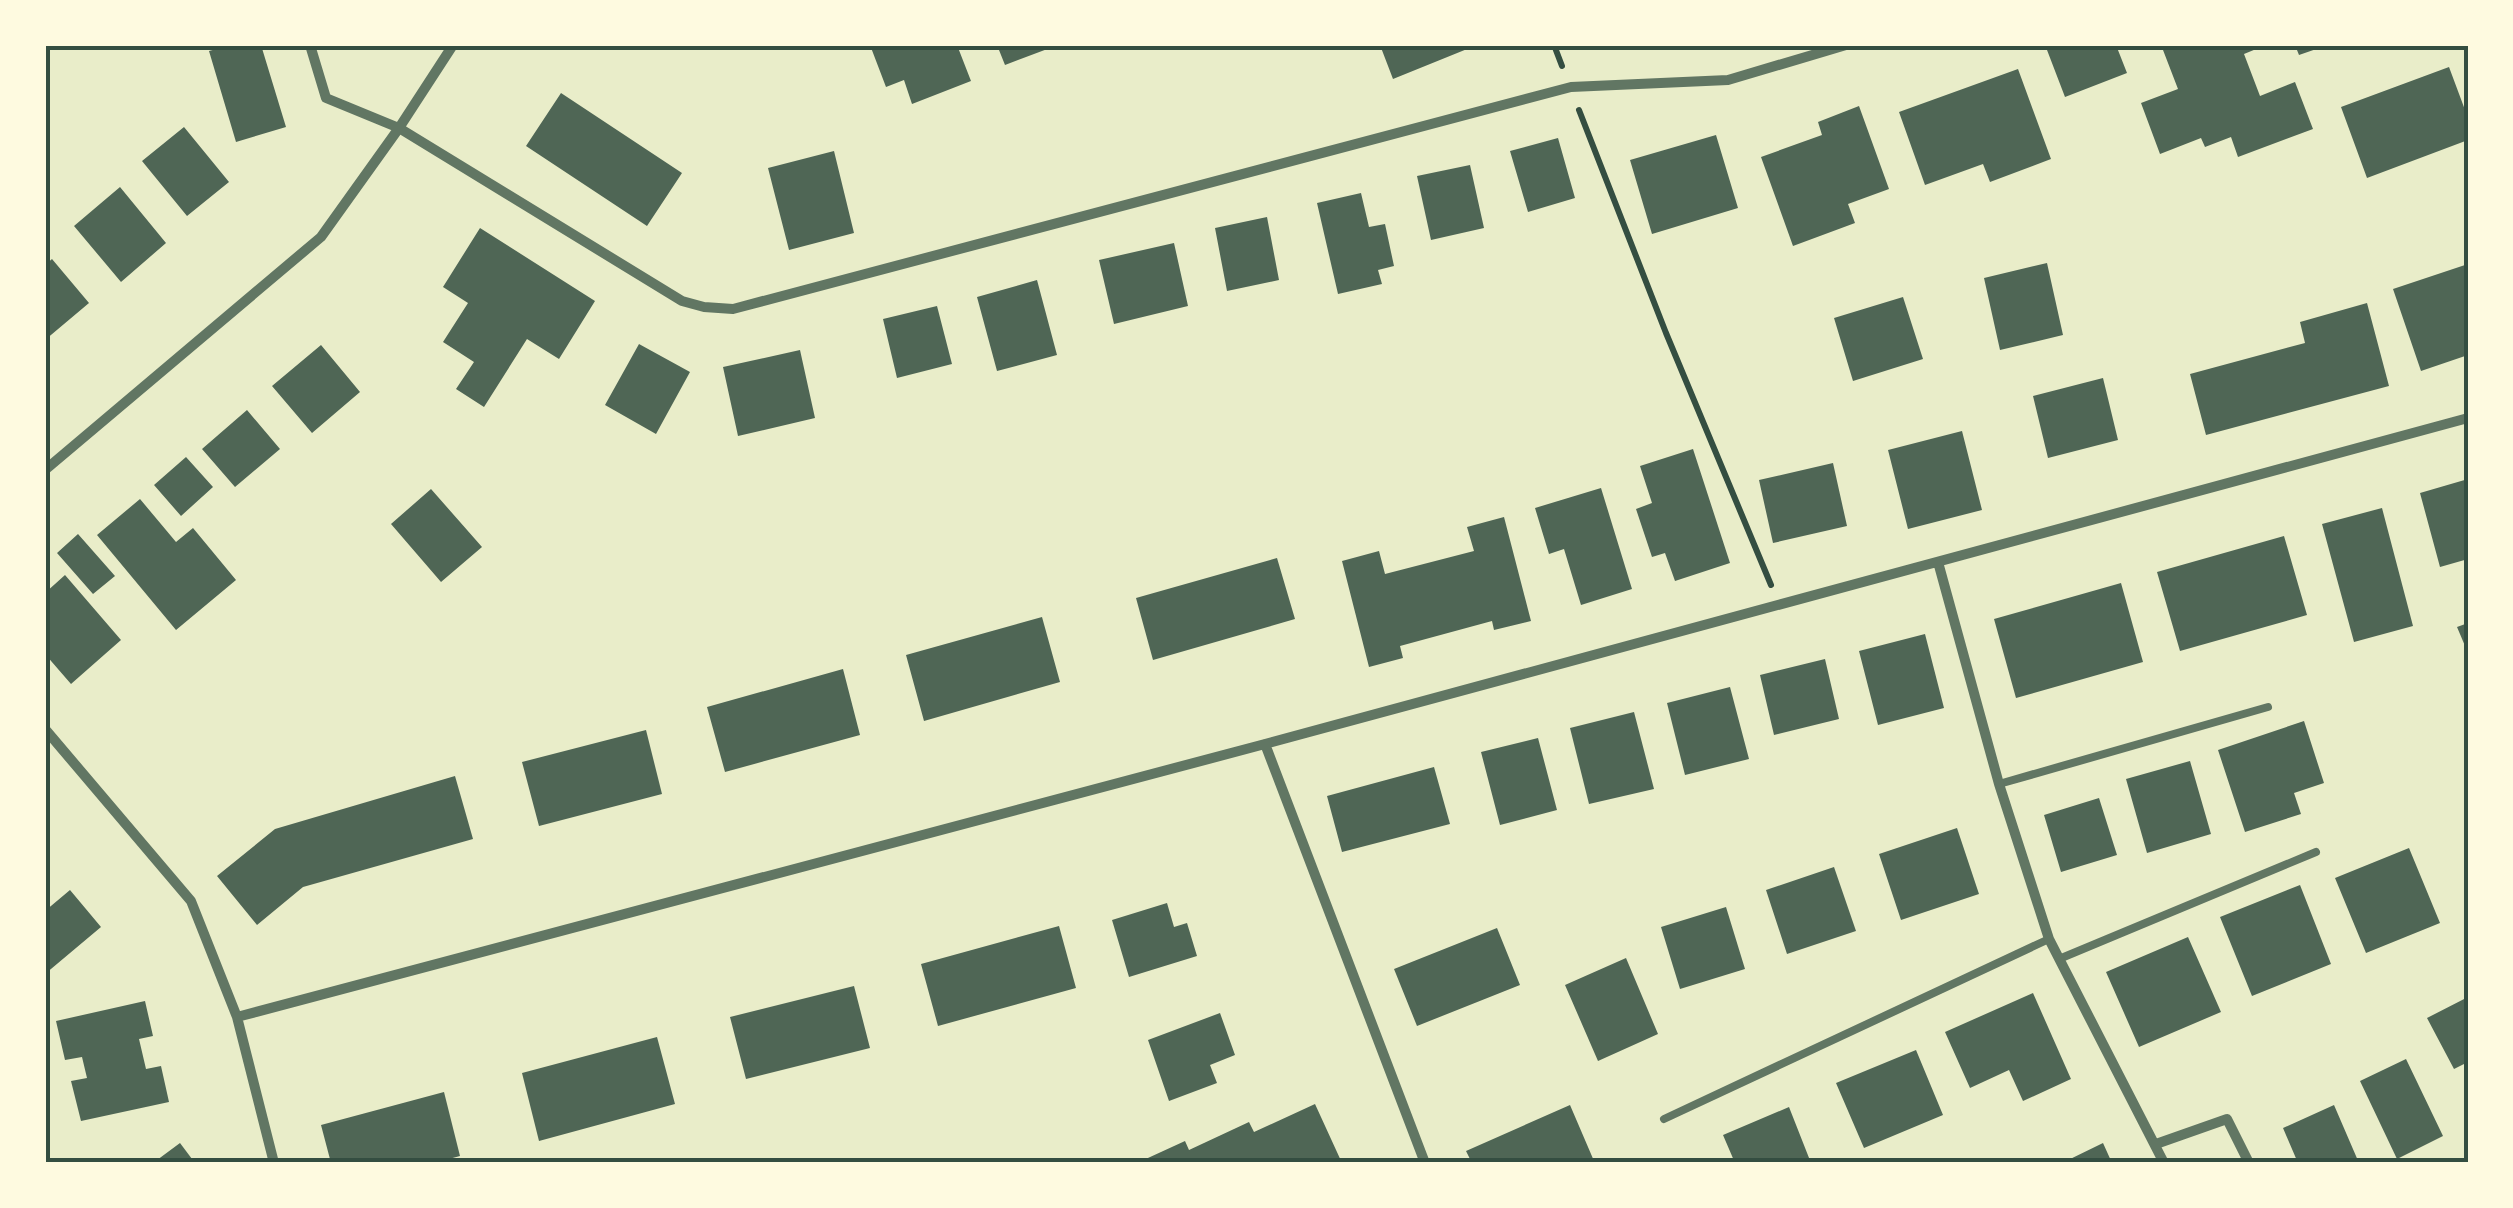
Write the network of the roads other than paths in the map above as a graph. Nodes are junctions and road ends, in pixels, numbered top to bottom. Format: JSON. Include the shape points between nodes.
{"nodes":[{"id":1,"x":310,"y":45,"type":"edge"},
{"id":2,"x":453,"y":45,"type":"edge"},
{"id":3,"x":1846,"y":45,"type":"edge"},
{"id":4,"x":399,"y":128,"type":"junction"},
{"id":5,"x":2468,"y":418,"type":"edge"},
{"id":6,"x":45,"y":470,"type":"edge"},
{"id":7,"x":1938,"y":562,"type":"junction"},
{"id":8,"x":2268,"y":707,"type":"dead end"},
{"id":9,"x":45,"y":729,"type":"edge"},
{"id":10,"x":1265,"y":744,"type":"junction"},
{"id":11,"x":1999,"y":784,"type":"junction"},
{"id":12,"x":2316,"y":852,"type":"dead end"},
{"id":13,"x":2049,"y":940,"type":"junction"},
{"id":14,"x":2059,"y":959,"type":"junction"},
{"id":15,"x":237,"y":1017,"type":"junction"},
{"id":16,"x":1664,"y":1119,"type":"dead end"},
{"id":17,"x":2156,"y":1144,"type":"junction"},
{"id":18,"x":274,"y":1163,"type":"edge"},
{"id":19,"x":1425,"y":1163,"type":"edge"},
{"id":20,"x":2164,"y":1163,"type":"edge"},
{"id":21,"x":2248,"y":1163,"type":"edge"}],
"edges":[{"from":1,"to":4,"type":"street","via":[[326,98]]},
{"from":2,"to":4,"type":"street"},
{"from":3,"to":4,"type":"street","via":[[1728,80],[1571,87],[733,309],[682,301]]},
{"from":4,"to":6,"type":"street","via":[[322,237]]},
{"from":5,"to":7,"type":"street"},
{"from":7,"to":10,"type":"street"},
{"from":7,"to":11,"type":"street"},
{"from":8,"to":11,"type":"lane"},
{"from":9,"to":15,"type":"street","via":[[191,901]]},
{"from":10,"to":15,"type":"street"},
{"from":10,"to":19,"type":"street"},
{"from":11,"to":13,"type":"street"},
{"from":12,"to":14,"type":"lane"},
{"from":13,"to":14,"type":"street"},
{"from":13,"to":16,"type":"lane"},
{"from":14,"to":17,"type":"street"},
{"from":15,"to":18,"type":"street"},
{"from":17,"to":20,"type":"street"},
{"from":17,"to":21,"type":"street","via":[[2227,1119]]}]}
